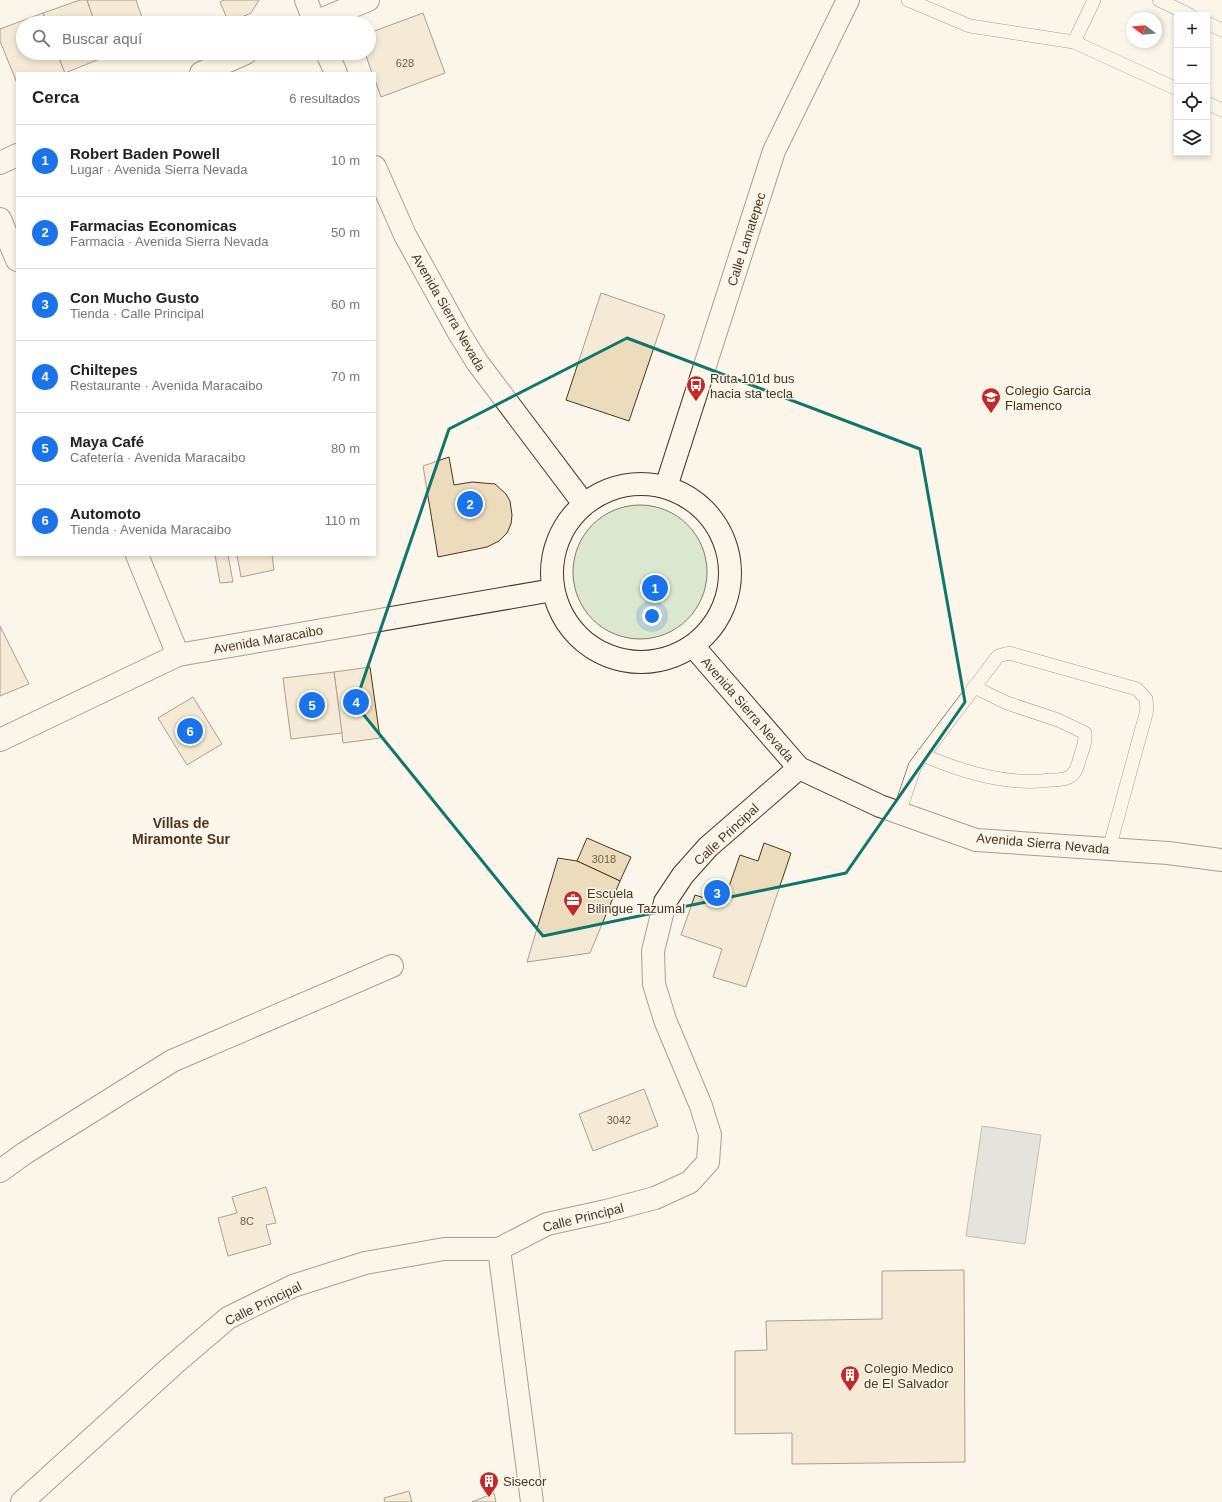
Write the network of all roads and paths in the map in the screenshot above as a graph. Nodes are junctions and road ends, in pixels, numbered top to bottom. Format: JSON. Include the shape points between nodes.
{"nodes":[{"id":1,"x":306,"y":0,"type":"edge"},
{"id":2,"x":368,"y":0,"type":"edge"},
{"id":3,"x":848,"y":0,"type":"edge"},
{"id":4,"x":908,"y":0,"type":"edge"},
{"id":5,"x":1094,"y":0,"type":"edge"},
{"id":6,"x":1159,"y":0,"type":"edge"},
{"id":7,"x":1184,"y":12,"type":"edge"},
{"id":8,"x":312,"y":16,"type":"edge"},
{"id":9,"x":330,"y":16,"type":"edge"},
{"id":10,"x":1210,"y":24,"type":"edge"},
{"id":11,"x":1222,"y":30,"type":"edge"},
{"id":12,"x":1074,"y":42,"type":"junction"},
{"id":13,"x":230,"y":60,"type":"edge"},
{"id":14,"x":330,"y":60,"type":"edge"},
{"id":15,"x":203,"y":72,"type":"edge"},
{"id":16,"x":336,"y":72,"type":"edge"},
{"id":17,"x":1174,"y":88,"type":"edge"},
{"id":18,"x":1210,"y":104,"type":"edge"},
{"id":19,"x":1222,"y":110,"type":"edge"},
{"id":20,"x":16,"y":155,"type":"edge"},
{"id":21,"x":0,"y":162,"type":"edge"},
{"id":22,"x":376,"y":169,"type":"edge"},
{"id":23,"x":0,"y":219,"type":"edge"},
{"id":24,"x":16,"y":258,"type":"edge"},
{"id":25,"x":666,"y":487,"type":"junction"},
{"id":26,"x":584,"y":504,"type":"junction"},
{"id":27,"x":137,"y":556,"type":"edge"},
{"id":28,"x":554,"y":590,"type":"junction"},
{"id":29,"x":693,"y":646,"type":"junction"},
{"id":30,"x":178,"y":655,"type":"junction"},
{"id":31,"x":974,"y":687,"type":"junction"},
{"id":32,"x":0,"y":740,"type":"edge"},
{"id":33,"x":923,"y":755,"type":"junction"},
{"id":34,"x":799,"y":768,"type":"junction"},
{"id":35,"x":899,"y":813,"type":"junction"},
{"id":36,"x":1109,"y":849,"type":"junction"},
{"id":37,"x":1222,"y":860,"type":"edge"},
{"id":38,"x":392,"y":966,"type":"dead end"},
{"id":39,"x":0,"y":1171,"type":"edge"},
{"id":40,"x":499,"y":1249,"type":"junction"},
{"id":41,"x":22,"y":1502,"type":"edge"},
{"id":42,"x":532,"y":1502,"type":"edge"}],
"edges":[{"from":1,"to":8,"type":"street"},
{"from":2,"to":9,"type":"street"},
{"from":3,"to":25,"type":"street","name":"Calle Lamatepec","via":[[774,151]]},
{"from":4,"to":12,"type":"lane","via":[[970,26]]},
{"from":5,"to":12,"type":"lane"},
{"from":6,"to":7,"type":"lane"},
{"from":10,"to":11,"type":"lane"},
{"from":12,"to":17,"type":"lane"},
{"from":13,"to":15,"type":"street"},
{"from":14,"to":16,"type":"street"},
{"from":18,"to":19,"type":"lane"},
{"from":20,"to":21,"type":"street"},
{"from":22,"to":26,"type":"street","name":"Avenida Sierra Nevada","via":[[405,235],[462,339]]},
{"from":23,"to":24,"type":"street"},
{"from":25,"to":26,"type":"street","via":[[645,483],[624,485],[603,492]]},
{"from":25,"to":29,"type":"street","via":[[689,497],[708,513],[722,534],[730,558],[730,583],[724,607],[711,629]]},
{"from":26,"to":28,"type":"street","via":[[571,517],[554,552]]},
{"from":27,"to":30,"type":"street"},
{"from":28,"to":29,"type":"street","via":[[562,614],[577,635],[597,651],[621,660],[646,662],[671,657]]},
{"from":28,"to":30,"type":"street","name":"Avenida Maracaibo"},
{"from":29,"to":34,"type":"street","name":"Avenida Sierra Nevada"},
{"from":30,"to":32,"type":"street","name":"Avenida Maracaibo"},
{"from":31,"to":33,"type":"lane"},
{"from":31,"to":33,"type":"lane","via":[[1007,703],[1058,720],[1085,733],[1075,773],[1068,778],[1056,780],[1016,781],[991,777]]},
{"from":31,"to":36,"type":"lane","via":[[998,656],[1009,653],[1137,688],[1142,693],[1146,699],[1147,710]]},
{"from":33,"to":35,"type":"lane","via":[[915,766]]},
{"from":34,"to":35,"type":"street","name":"Avenida Sierra Nevada"},
{"from":34,"to":40,"type":"street","name":"Calle Principal","via":[[708,847],[683,875],[665,902],[653,951],[654,984],[665,1020],[701,1106],[710,1135],[708,1162],[690,1182],[655,1198],[547,1224]]},
{"from":35,"to":36,"type":"street","name":"Avenida Sierra Nevada","via":[[976,840]]},
{"from":36,"to":37,"type":"street","name":"Avenida Sierra Nevada"},
{"from":38,"to":39,"type":"street","via":[[172,1061]]},
{"from":40,"to":41,"type":"street","name":"Calle Principal","via":[[444,1249],[365,1263],[293,1286],[228,1318]]},
{"from":40,"to":42,"type":"street"}]}
